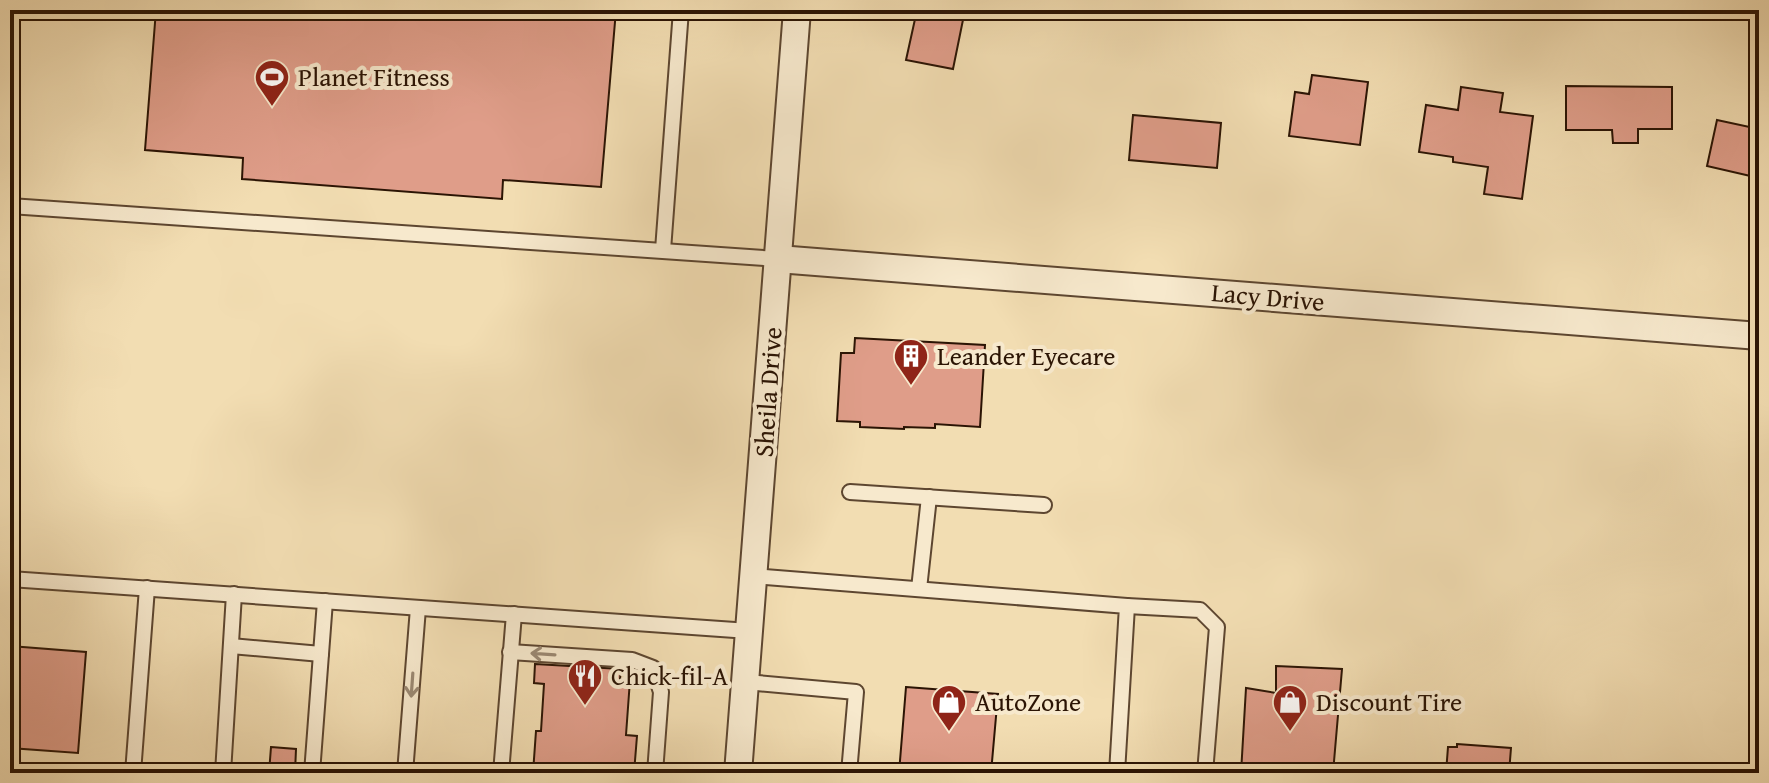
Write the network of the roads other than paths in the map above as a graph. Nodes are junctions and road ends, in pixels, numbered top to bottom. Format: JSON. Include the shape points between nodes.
{"nodes":[{"id":1,"x":681,"y":10,"type":"edge"},
{"id":2,"x":797,"y":10,"type":"edge"},
{"id":3,"x":10,"y":206,"type":"edge"},
{"id":4,"x":663,"y":250,"type":"junction"},
{"id":5,"x":778,"y":259,"type":"junction"},
{"id":6,"x":1759,"y":336,"type":"edge"},
{"id":7,"x":850,"y":492,"type":"dead end"},
{"id":8,"x":929,"y":497,"type":"junction"},
{"id":9,"x":1044,"y":505,"type":"dead end"},
{"id":10,"x":753,"y":576,"type":"junction"},
{"id":11,"x":10,"y":579,"type":"edge"},
{"id":12,"x":147,"y":588,"type":"junction"},
{"id":13,"x":919,"y":589,"type":"junction"},
{"id":14,"x":234,"y":594,"type":"junction"},
{"id":15,"x":325,"y":601,"type":"junction"},
{"id":16,"x":1127,"y":606,"type":"junction"},
{"id":17,"x":418,"y":608,"type":"junction"},
{"id":18,"x":514,"y":614,"type":"junction"},
{"id":19,"x":749,"y":631,"type":"junction"},
{"id":20,"x":231,"y":646,"type":"junction"},
{"id":21,"x":510,"y":652,"type":"junction"},
{"id":22,"x":321,"y":654,"type":"junction"},
{"id":23,"x":746,"y":682,"type":"junction"},
{"id":24,"x":133,"y":773,"type":"edge"},
{"id":25,"x":223,"y":773,"type":"edge"},
{"id":26,"x":312,"y":773,"type":"edge"},
{"id":27,"x":405,"y":773,"type":"edge"},
{"id":28,"x":501,"y":773,"type":"edge"},
{"id":29,"x":655,"y":773,"type":"edge"},
{"id":30,"x":738,"y":773,"type":"edge"},
{"id":31,"x":849,"y":773,"type":"edge"},
{"id":32,"x":1117,"y":773,"type":"edge"},
{"id":33,"x":1205,"y":773,"type":"edge"}],
"edges":[{"from":1,"to":4,"type":"lane"},
{"from":2,"to":5,"type":"street","name":"Sheila Drive"},
{"from":3,"to":4,"type":"lane"},
{"from":4,"to":5,"type":"lane"},
{"from":5,"to":6,"type":"street","name":"Lacy Drive"},
{"from":5,"to":10,"type":"street","name":"Sheila Drive"},
{"from":7,"to":8,"type":"lane"},
{"from":8,"to":9,"type":"lane"},
{"from":8,"to":13,"type":"lane"},
{"from":10,"to":13,"type":"lane"},
{"from":10,"to":19,"type":"street","name":"Sheila Drive"},
{"from":11,"to":12,"type":"lane"},
{"from":12,"to":14,"type":"lane"},
{"from":12,"to":24,"type":"lane"},
{"from":13,"to":16,"type":"lane"},
{"from":14,"to":15,"type":"lane"},
{"from":14,"to":20,"type":"lane"},
{"from":15,"to":17,"type":"lane"},
{"from":15,"to":22,"type":"lane"},
{"from":16,"to":32,"type":"lane"},
{"from":16,"to":33,"type":"lane","via":[[1200,610],[1217,627]]},
{"from":17,"to":18,"type":"lane"},
{"from":17,"to":27,"type":"lane","one_way":true},
{"from":18,"to":19,"type":"lane"},
{"from":18,"to":21,"type":"lane"},
{"from":19,"to":23,"type":"street","name":"Sheila Drive"},
{"from":20,"to":22,"type":"lane"},
{"from":20,"to":25,"type":"lane"},
{"from":21,"to":28,"type":"lane"},
{"from":29,"to":21,"type":"lane","one_way":true,"via":[[661,692],[653,668],[632,660]]},
{"from":22,"to":26,"type":"lane"},
{"from":23,"to":30,"type":"street","name":"Sheila Drive"},
{"from":23,"to":31,"type":"lane","via":[[856,692]]}]}
